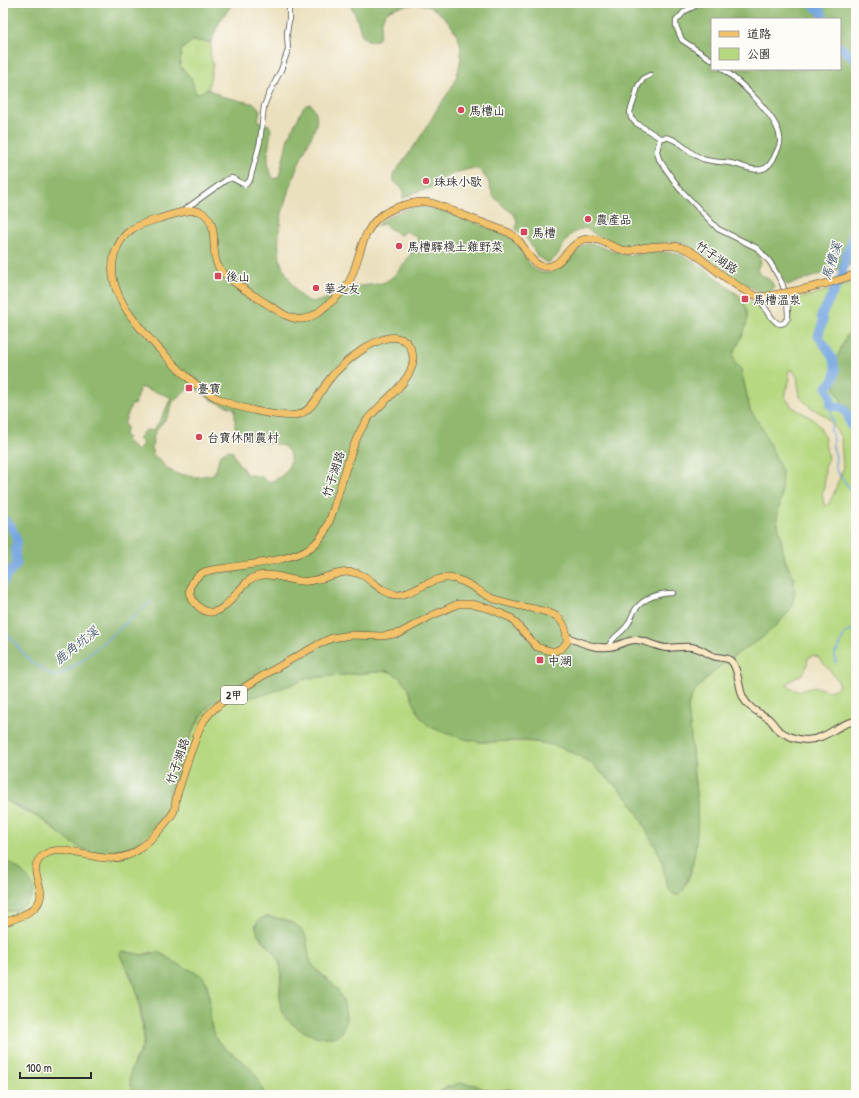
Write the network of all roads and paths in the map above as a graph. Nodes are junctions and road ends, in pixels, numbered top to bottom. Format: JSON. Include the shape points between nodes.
{"nodes":[{"id":1,"x":289,"y":3,"type":"edge"},
{"id":2,"x":701,"y":3,"type":"edge"},
{"id":3,"x":711,"y":59,"type":"edge"},
{"id":4,"x":724,"y":70,"type":"edge"},
{"id":5,"x":650,"y":75,"type":"dead end"},
{"id":6,"x":660,"y":138,"type":"junction"},
{"id":7,"x":181,"y":212,"type":"junction"},
{"id":8,"x":856,"y":274,"type":"edge"},
{"id":9,"x":758,"y":297,"type":"junction"},
{"id":10,"x":673,"y":593,"type":"dead end"},
{"id":11,"x":567,"y":637,"type":"junction"},
{"id":12,"x":609,"y":648,"type":"junction"},
{"id":13,"x":856,"y":721,"type":"edge"},
{"id":14,"x":3,"y":923,"type":"edge"}],
"edges":[{"from":1,"to":7,"type":"street","via":[[288,50],[264,106],[260,142],[250,180],[245,185],[232,178],[226,180]]},
{"from":2,"to":3,"type":"street","via":[[685,11],[676,21],[677,33],[682,40]]},
{"from":4,"to":6,"type":"street","via":[[765,109],[774,120],[780,134],[781,141],[775,158],[766,168],[755,170],[704,160],[674,140]]},
{"from":5,"to":6,"type":"street","via":[[638,86],[630,112],[636,123]]},
{"from":6,"to":9,"type":"street","via":[[657,151],[659,159],[679,188],[718,229],[757,248],[770,262],[787,298],[788,318],[784,323],[777,323],[772,318]]},
{"from":7,"to":9,"type":"main road","name":"竹子湖路","via":[[194,210],[210,221],[215,258],[222,272],[283,314],[298,320],[315,316],[340,294],[350,281],[368,232],[383,213],[426,202],[510,233],[541,266],[553,266],[583,239],[593,238],[629,251],[666,245],[677,246],[695,254]]},
{"from":7,"to":11,"type":"main road","name":"竹子湖路","via":[[142,223],[127,232],[120,241],[112,261],[112,277],[130,317],[187,378],[215,398],[237,406],[283,416],[300,414],[307,410],[330,378],[351,359],[382,339],[403,339],[410,346],[413,358],[407,377],[368,420],[359,435],[348,460],[328,524],[317,543],[310,549],[289,557],[207,571],[194,578],[190,586],[197,606],[206,611],[217,611],[227,605],[253,577],[264,575],[308,582],[350,572],[363,575],[386,591],[397,595],[405,594],[435,580],[448,578],[456,579],[490,597],[547,612],[566,628]]},
{"from":8,"to":9,"type":"main road","bridge":true,"via":[[800,291]]},
{"from":10,"to":12,"type":"street","via":[[650,597],[636,608],[628,626],[610,642]]},
{"from":11,"to":12,"type":"street","via":[[594,647]]},
{"from":11,"to":14,"type":"main road","name":"竹子湖路","number":"2甲","via":[[565,645],[555,651],[537,647],[511,618],[491,609],[458,604],[400,633],[383,636],[351,635],[321,643],[266,673],[215,707],[202,724],[189,756],[173,812],[145,844],[129,855],[107,859],[66,851],[51,851],[38,861],[36,869],[41,890],[40,900],[27,913]]},
{"from":12,"to":13,"type":"street","via":[[637,640],[662,648],[697,648],[730,660],[734,664],[740,689],[749,706],[790,736],[804,740],[823,737],[848,722]]}]}
